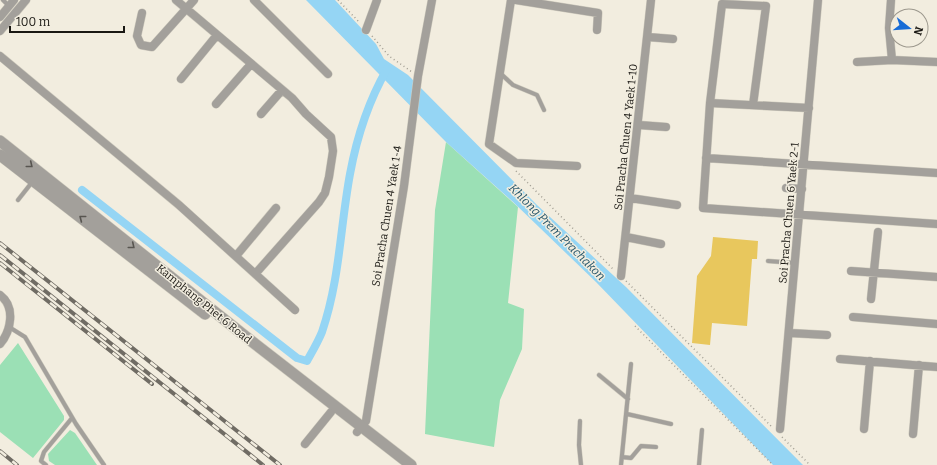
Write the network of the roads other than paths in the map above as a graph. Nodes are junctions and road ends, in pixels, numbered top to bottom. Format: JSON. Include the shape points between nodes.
{"nodes":[{"id":1,"x":26,"y":0,"type":"edge"},
{"id":2,"x":176,"y":0,"type":"edge"},
{"id":3,"x":194,"y":0,"type":"edge"},
{"id":4,"x":254,"y":0,"type":"edge"},
{"id":5,"x":377,"y":0,"type":"edge"},
{"id":6,"x":432,"y":0,"type":"edge"},
{"id":7,"x":511,"y":0,"type":"edge"},
{"id":8,"x":516,"y":0,"type":"edge"},
{"id":9,"x":651,"y":0,"type":"edge"},
{"id":10,"x":818,"y":0,"type":"edge"},
{"id":11,"x":891,"y":0,"type":"edge"},
{"id":12,"x":9,"y":2,"type":"edge"},
{"id":13,"x":186,"y":9,"type":"junction"},
{"id":14,"x":142,"y":13,"type":"dead end"},
{"id":15,"x":0,"y":17,"type":"edge"},
{"id":16,"x":366,"y":30,"type":"road end"},
{"id":17,"x":597,"y":30,"type":"dead end"},
{"id":18,"x":0,"y":31,"type":"edge"},
{"id":19,"x":217,"y":35,"type":"junction"},
{"id":20,"x":648,"y":37,"type":"junction"},
{"id":21,"x":673,"y":39,"type":"dead end"},
{"id":22,"x":0,"y":56,"type":"edge"},
{"id":23,"x":892,"y":60,"type":"junction"},
{"id":24,"x":857,"y":62,"type":"dead end"},
{"id":25,"x":937,"y":62,"type":"edge"},
{"id":26,"x":251,"y":64,"type":"junction"},
{"id":27,"x":500,"y":73,"type":"junction"},
{"id":28,"x":328,"y":74,"type":"dead end"},
{"id":29,"x":181,"y":79,"type":"dead end"},
{"id":30,"x":282,"y":90,"type":"junction"},
{"id":31,"x":710,"y":103,"type":"junction"},
{"id":32,"x":216,"y":104,"type":"dead end"},
{"id":33,"x":753,"y":105,"type":"junction"},
{"id":34,"x":809,"y":108,"type":"junction"},
{"id":35,"x":544,"y":110,"type":"dead end"},
{"id":36,"x":261,"y":114,"type":"dead end"},
{"id":37,"x":638,"y":125,"type":"junction"},
{"id":38,"x":666,"y":127,"type":"dead end"},
{"id":39,"x":0,"y":141,"type":"edge"},
{"id":40,"x":0,"y":155,"type":"edge"},
{"id":41,"x":706,"y":158,"type":"junction"},
{"id":42,"x":804,"y":164,"type":"junction"},
{"id":43,"x":577,"y":166,"type":"dead end"},
{"id":44,"x":937,"y":173,"type":"edge"},
{"id":45,"x":33,"y":181,"type":"junction"},
{"id":46,"x":786,"y":188,"type":"dead end"},
{"id":47,"x":802,"y":189,"type":"junction"},
{"id":48,"x":630,"y":198,"type":"junction"},
{"id":49,"x":18,"y":200,"type":"dead end"},
{"id":50,"x":677,"y":205,"type":"dead end"},
{"id":51,"x":276,"y":208,"type":"dead end"},
{"id":52,"x":800,"y":215,"type":"junction"},
{"id":53,"x":937,"y":224,"type":"edge"},
{"id":54,"x":878,"y":232,"type":"dead end"},
{"id":55,"x":626,"y":237,"type":"junction"},
{"id":56,"x":661,"y":244,"type":"dead end"},
{"id":57,"x":236,"y":256,"type":"junction"},
{"id":58,"x":768,"y":261,"type":"dead end"},
{"id":59,"x":796,"y":263,"type":"junction"},
{"id":60,"x":851,"y":271,"type":"dead end"},
{"id":61,"x":874,"y":272,"type":"junction"},
{"id":62,"x":256,"y":273,"type":"junction"},
{"id":63,"x":621,"y":276,"type":"road end"},
{"id":64,"x":937,"y":277,"type":"edge"},
{"id":65,"x":0,"y":295,"type":"edge"},
{"id":66,"x":871,"y":299,"type":"dead end"},
{"id":67,"x":295,"y":310,"type":"dead end"},
{"id":68,"x":853,"y":317,"type":"dead end"},
{"id":69,"x":937,"y":324,"type":"edge"},
{"id":70,"x":9,"y":327,"type":"junction"},
{"id":71,"x":790,"y":332,"type":"junction"},
{"id":72,"x":827,"y":335,"type":"dead end"},
{"id":73,"x":0,"y":344,"type":"edge"},
{"id":74,"x":840,"y":359,"type":"dead end"},
{"id":75,"x":870,"y":361,"type":"junction"},
{"id":76,"x":631,"y":364,"type":"dead end"},
{"id":77,"x":919,"y":366,"type":"junction"},
{"id":78,"x":937,"y":367,"type":"edge"},
{"id":79,"x":599,"y":375,"type":"dead end"},
{"id":80,"x":628,"y":400,"type":"junction"},
{"id":81,"x":331,"y":412,"type":"junction"},
{"id":82,"x":627,"y":414,"type":"junction"},
{"id":83,"x":72,"y":418,"type":"junction"},
{"id":84,"x":580,"y":421,"type":"dead end"},
{"id":85,"x":670,"y":424,"type":"dead end"},
{"id":86,"x":864,"y":429,"type":"dead end"},
{"id":87,"x":360,"y":430,"type":"junction"},
{"id":88,"x":702,"y":430,"type":"dead end"},
{"id":89,"x":778,"y":430,"type":"road end"},
{"id":90,"x":913,"y":434,"type":"dead end"},
{"id":91,"x":305,"y":444,"type":"dead end"},
{"id":92,"x":656,"y":447,"type":"dead end"},
{"id":93,"x":622,"y":456,"type":"junction"},
{"id":94,"x":46,"y":465,"type":"edge"},
{"id":95,"x":104,"y":465,"type":"edge"},
{"id":96,"x":401,"y":465,"type":"edge"},
{"id":97,"x":410,"y":465,"type":"edge"},
{"id":98,"x":581,"y":465,"type":"edge"},
{"id":99,"x":621,"y":465,"type":"edge"},
{"id":100,"x":699,"y":465,"type":"edge"}],
"edges":[{"from":1,"to":18,"type":"street"},
{"from":2,"to":13,"type":"street"},
{"from":3,"to":13,"type":"street"},
{"from":4,"to":28,"type":"street"},
{"from":5,"to":16,"type":"street"},
{"from":6,"to":87,"type":"street","name":"Soi Pracha Chuen 4 Yaek 1-4","via":[[418,76],[366,421]]},
{"from":7,"to":27,"type":"street"},
{"from":8,"to":17,"type":"street","via":[[598,13]]},
{"from":9,"to":20,"type":"street","name":"Soi Pracha Chuen 4 Yaek 1-10"},
{"from":10,"to":34,"type":"street","name":"Soi Pracha Chuen 6 Yaek 2-1"},
{"from":11,"to":23,"type":"street","via":[[889,28]]},
{"from":12,"to":15,"type":"street"},
{"from":13,"to":14,"type":"street","via":[[152,47],[141,45],[137,36]]},
{"from":13,"to":19,"type":"street"},
{"from":19,"to":26,"type":"street"},
{"from":19,"to":29,"type":"street"},
{"from":20,"to":21,"type":"street"},
{"from":20,"to":37,"type":"street","name":"Soi Pracha Chuen 4 Yaek 1-10"},
{"from":22,"to":57,"type":"street"},
{"from":23,"to":24,"type":"street"},
{"from":23,"to":25,"type":"street"},
{"from":26,"to":30,"type":"street"},
{"from":26,"to":32,"type":"street"},
{"from":27,"to":35,"type":"lane","via":[[513,85],[537,95]]},
{"from":27,"to":43,"type":"street","via":[[488,144],[516,163]]},
{"from":30,"to":36,"type":"street"},
{"from":30,"to":62,"type":"street","via":[[331,137],[333,151],[325,193]]},
{"from":31,"to":33,"type":"street"},
{"from":31,"to":33,"type":"street","via":[[722,4],[766,6]]},
{"from":31,"to":41,"type":"street"},
{"from":33,"to":34,"type":"street"},
{"from":34,"to":42,"type":"street","name":"Soi Pracha Chuen 6 Yaek 2-1"},
{"from":37,"to":38,"type":"street"},
{"from":37,"to":48,"type":"street","name":"Soi Pracha Chuen 4 Yaek 1-10"},
{"from":39,"to":87,"type":"street","name":"Kamphang Phet 6 Road","one_way":true},
{"from":40,"to":45,"type":"street","name":"Kamphang Phet 6 Road"},
{"from":41,"to":42,"type":"street"},
{"from":41,"to":52,"type":"street","via":[[703,208]]},
{"from":42,"to":44,"type":"street"},
{"from":42,"to":47,"type":"street","name":"Soi Pracha Chuen 6 Yaek 2-1"},
{"from":45,"to":49,"type":"lane"},
{"from":81,"to":45,"type":"street","name":"Kamphang Phet 6 Road","one_way":true},
{"from":46,"to":47,"type":"street"},
{"from":47,"to":52,"type":"street","name":"Soi Pracha Chuen 6 Yaek 2-1"},
{"from":48,"to":50,"type":"street"},
{"from":48,"to":55,"type":"street","name":"Soi Pracha Chuen 4 Yaek 1-10"},
{"from":51,"to":57,"type":"street"},
{"from":52,"to":53,"type":"street"},
{"from":52,"to":59,"type":"street","name":"Soi Pracha Chuen 6 Yaek 2-1"},
{"from":54,"to":61,"type":"street"},
{"from":55,"to":56,"type":"street"},
{"from":55,"to":63,"type":"street","name":"Soi Pracha Chuen 4 Yaek 1-10"},
{"from":57,"to":62,"type":"street"},
{"from":58,"to":59,"type":"lane"},
{"from":59,"to":71,"type":"street","name":"Soi Pracha Chuen 6 Yaek 2-1"},
{"from":60,"to":61,"type":"street"},
{"from":61,"to":64,"type":"street"},
{"from":61,"to":66,"type":"street"},
{"from":62,"to":67,"type":"street"},
{"from":65,"to":70,"type":"street","via":[[8,306]]},
{"from":68,"to":69,"type":"street"},
{"from":70,"to":73,"type":"street"},
{"from":70,"to":83,"type":"lane","via":[[25,337]]},
{"from":71,"to":72,"type":"street"},
{"from":71,"to":89,"type":"street","name":"Soi Pracha Chuen 6 Yaek 2-1"},
{"from":74,"to":75,"type":"street"},
{"from":75,"to":77,"type":"street"},
{"from":75,"to":86,"type":"street"},
{"from":76,"to":80,"type":"lane"},
{"from":77,"to":78,"type":"street"},
{"from":77,"to":90,"type":"street"},
{"from":79,"to":80,"type":"lane"},
{"from":80,"to":82,"type":"lane"},
{"from":81,"to":87,"type":"street","name":"Kamphang Phet 6 Road"},
{"from":81,"to":91,"type":"street"},
{"from":82,"to":85,"type":"lane"},
{"from":82,"to":93,"type":"lane"},
{"from":83,"to":94,"type":"lane","via":[[44,452],[41,461]]},
{"from":83,"to":95,"type":"lane"},
{"from":84,"to":98,"type":"lane"},
{"from":87,"to":96,"type":"street","name":"Kamphang Phet 6 Road"},
{"from":87,"to":97,"type":"street","name":"Kamphang Phet 6 Road"},
{"from":88,"to":100,"type":"lane"},
{"from":92,"to":93,"type":"lane","via":[[641,446],[631,458]]},
{"from":93,"to":99,"type":"lane"}]}
